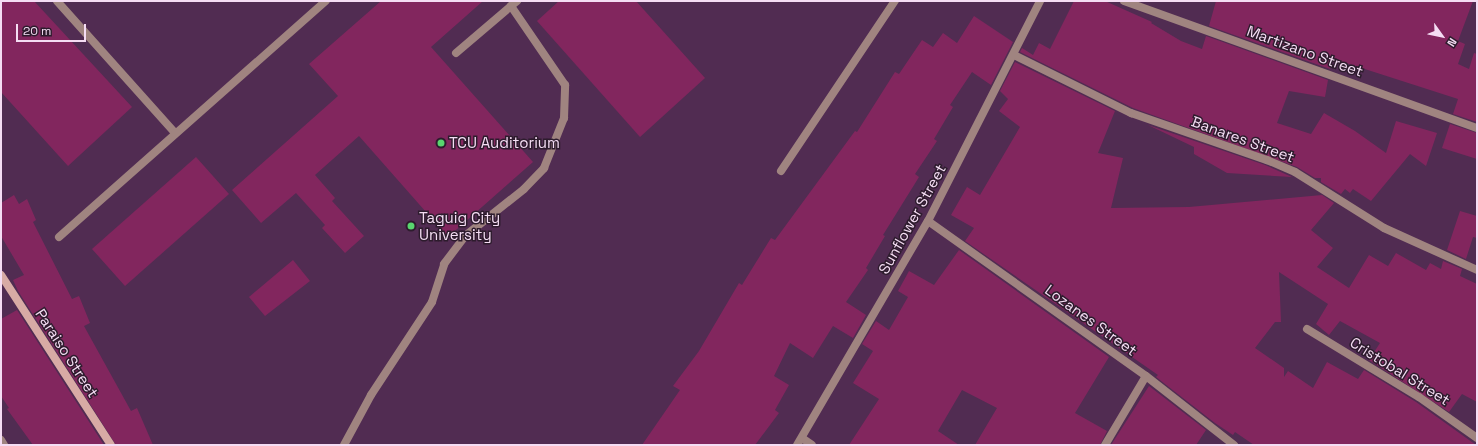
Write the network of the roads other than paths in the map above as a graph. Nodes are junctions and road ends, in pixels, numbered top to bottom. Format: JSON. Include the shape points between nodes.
{"nodes":[{"id":1,"x":57,"y":1,"type":"edge"},
{"id":2,"x":895,"y":1,"type":"edge"},
{"id":3,"x":1040,"y":1,"type":"edge"},
{"id":4,"x":1124,"y":1,"type":"edge"},
{"id":5,"x":323,"y":2,"type":"edge"},
{"id":6,"x":514,"y":3,"type":"edge"},
{"id":7,"x":456,"y":53,"type":"dead end"},
{"id":8,"x":1014,"y":55,"type":"junction"},
{"id":9,"x":1477,"y":128,"type":"edge"},
{"id":10,"x":174,"y":133,"type":"junction"},
{"id":11,"x":780,"y":171,"type":"dead end"},
{"id":12,"x":928,"y":221,"type":"junction"},
{"id":13,"x":59,"y":237,"type":"dead end"},
{"id":14,"x":1477,"y":270,"type":"edge"},
{"id":15,"x":1,"y":275,"type":"edge"},
{"id":16,"x":1307,"y":329,"type":"dead end"},
{"id":17,"x":1146,"y":376,"type":"junction"},
{"id":18,"x":1477,"y":438,"type":"edge"},
{"id":19,"x":1,"y":440,"type":"edge"},
{"id":20,"x":799,"y":442,"type":"edge"},
{"id":21,"x":4,"y":445,"type":"edge"},
{"id":22,"x":111,"y":445,"type":"edge"},
{"id":23,"x":344,"y":445,"type":"edge"},
{"id":24,"x":812,"y":445,"type":"edge"},
{"id":25,"x":1105,"y":445,"type":"edge"},
{"id":26,"x":1234,"y":445,"type":"edge"}],
"edges":[{"from":1,"to":10,"type":"street"},
{"from":2,"to":11,"type":"street"},
{"from":3,"to":8,"type":"street","name":"Sunflower Street"},
{"from":4,"to":9,"type":"street","name":"Martizano Street"},
{"from":5,"to":10,"type":"street"},
{"from":6,"to":7,"type":"street"},
{"from":6,"to":23,"type":"street","via":[[565,85],[564,118],[544,168],[524,189],[465,236],[444,264],[432,302],[371,395]]},
{"from":8,"to":12,"type":"street","name":"Sunflower Street"},
{"from":8,"to":14,"type":"street","name":"Banares Street","via":[[1131,113],[1295,172],[1384,228]]},
{"from":10,"to":13,"type":"street"},
{"from":12,"to":17,"type":"street","name":"Lozanes Street"},
{"from":12,"to":20,"type":"street","name":"Sunflower Street"},
{"from":15,"to":22,"type":"street","name":"Paraiso Street"},
{"from":16,"to":18,"type":"street","name":"Cristobal Street","via":[[1419,397]]},
{"from":17,"to":25,"type":"street"},
{"from":17,"to":26,"type":"street","name":"Lozanes Street"},
{"from":19,"to":21,"type":"street"},
{"from":20,"to":24,"type":"street"}]}
